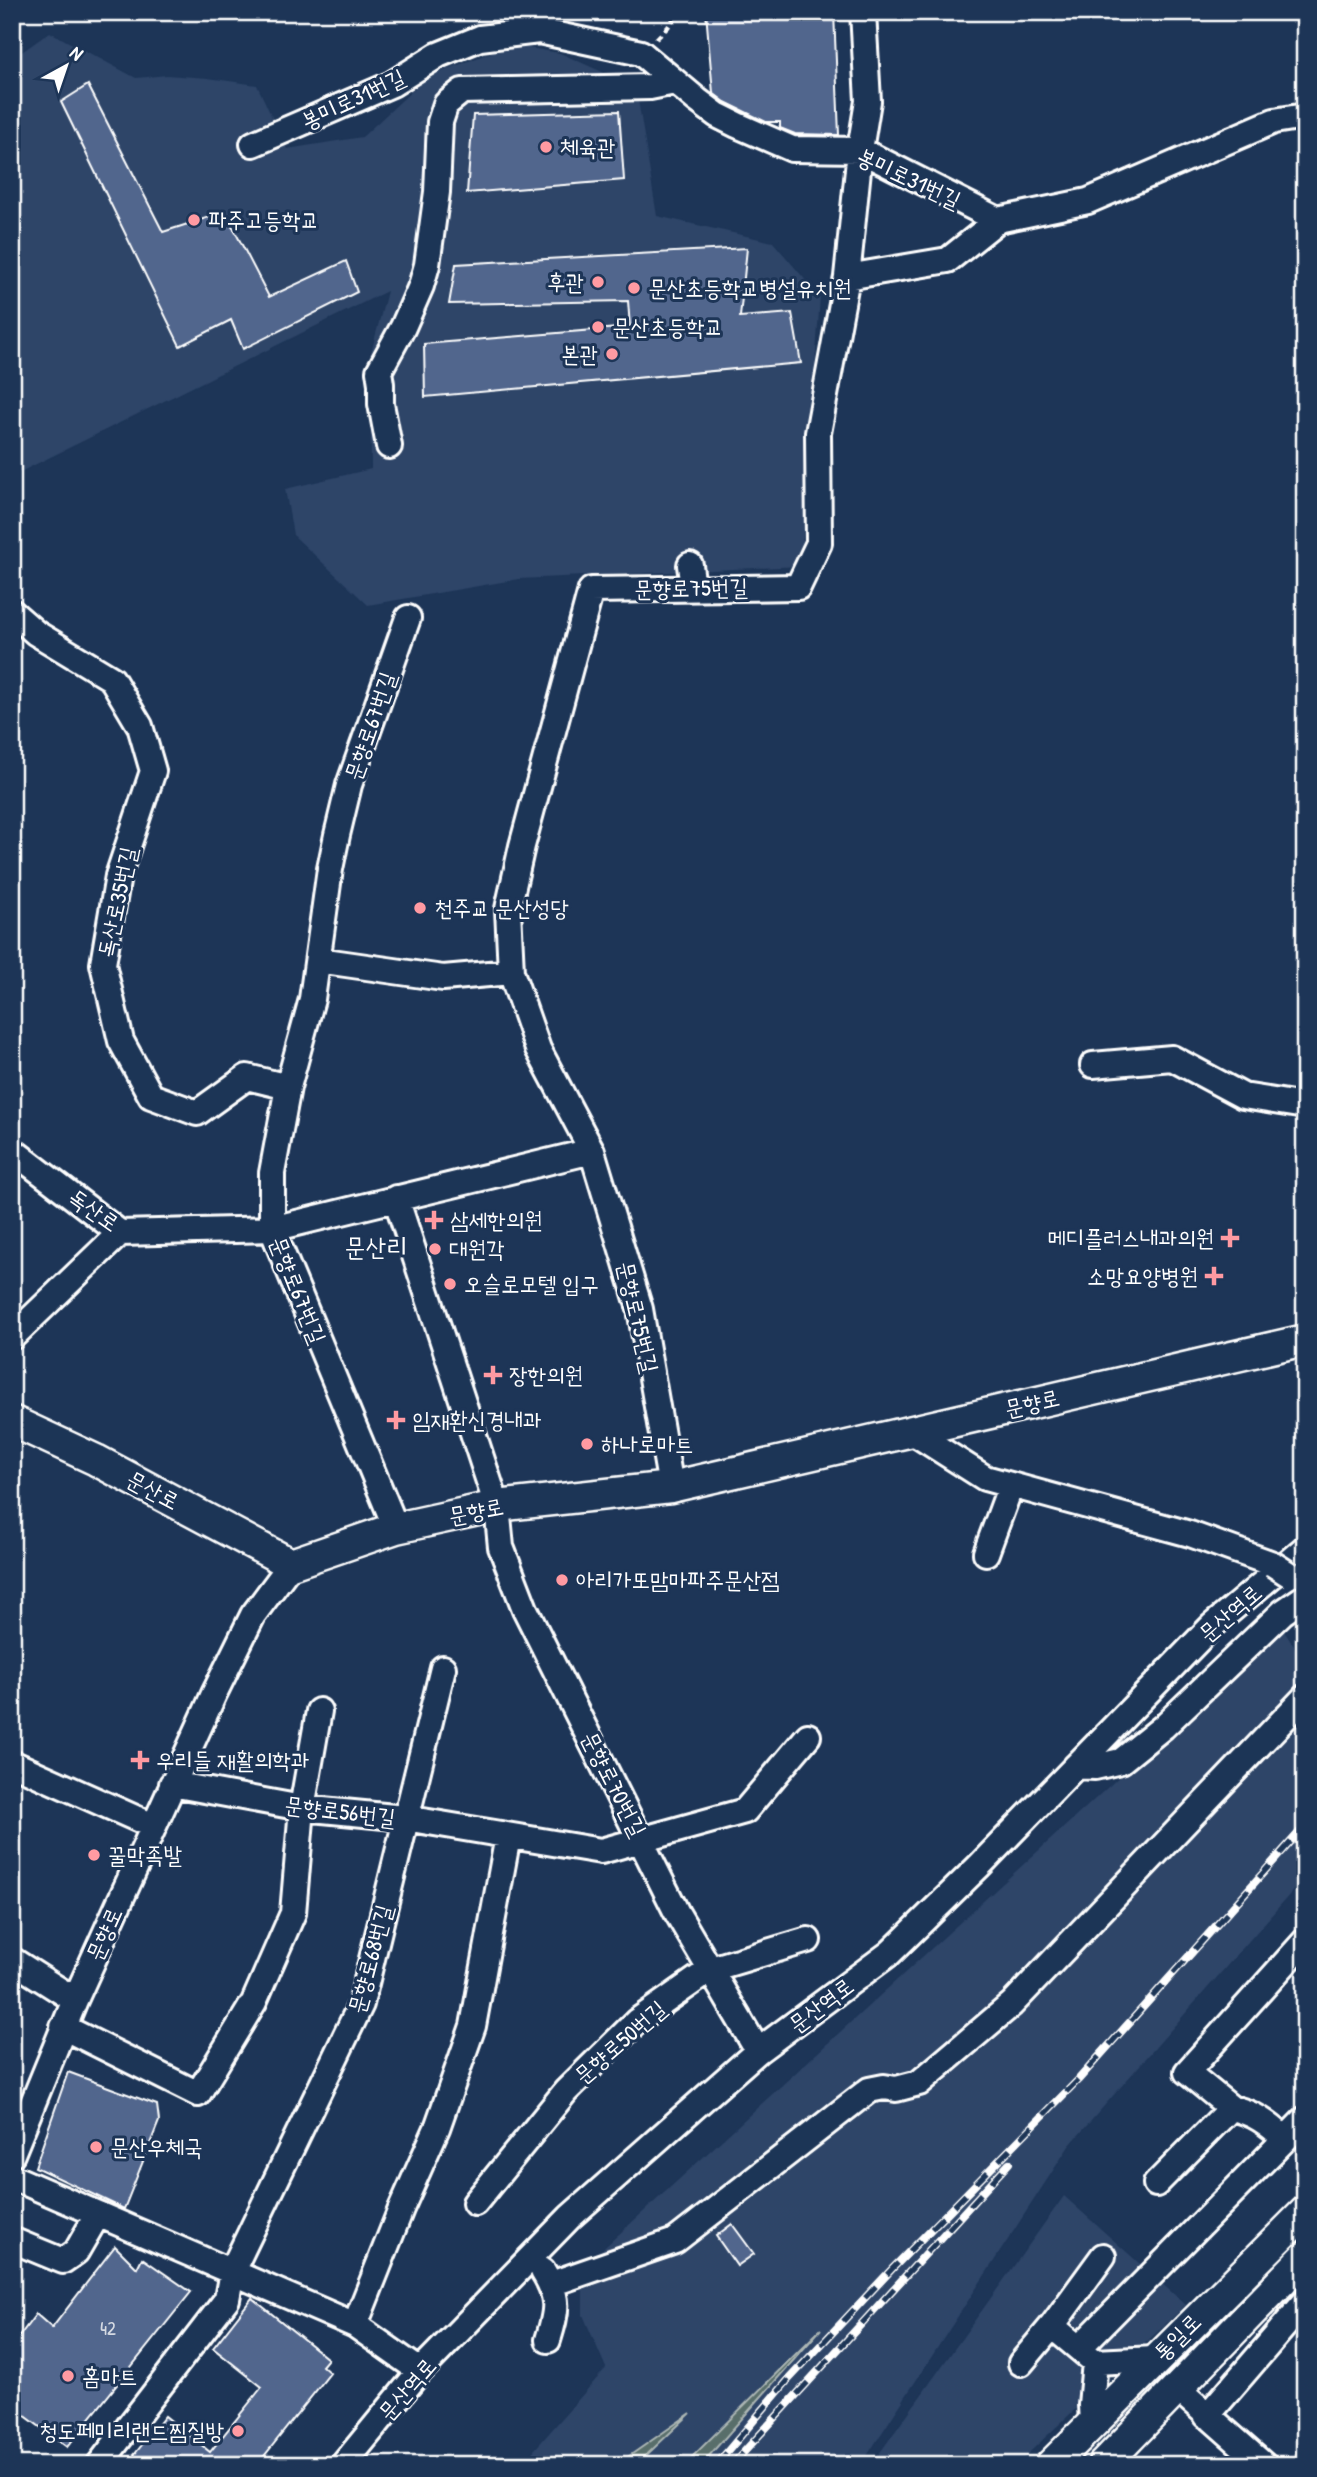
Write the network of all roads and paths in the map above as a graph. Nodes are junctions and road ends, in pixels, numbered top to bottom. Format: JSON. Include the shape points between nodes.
{"nodes":[{"id":1,"x":678,"y":12,"type":"edge"},
{"id":2,"x":863,"y":12,"type":"edge"},
{"id":3,"x":641,"y":53,"type":"junction"},
{"id":4,"x":674,"y":82,"type":"junction"},
{"id":5,"x":1305,"y":116,"type":"edge"},
{"id":6,"x":253,"y":144,"type":"dead end"},
{"id":7,"x":860,"y":150,"type":"junction"},
{"id":8,"x":999,"y":220,"type":"junction"},
{"id":9,"x":847,"y":277,"type":"junction"},
{"id":10,"x":389,"y":446,"type":"dead end"},
{"id":11,"x":12,"y":612,"type":"edge"},
{"id":12,"x":408,"y":618,"type":"dead end"},
{"id":13,"x":318,"y":960,"type":"junction"},
{"id":14,"x":511,"y":972,"type":"junction"},
{"id":15,"x":1093,"y":1065,"type":"dead end"},
{"id":16,"x":288,"y":1087,"type":"junction"},
{"id":17,"x":1305,"y":1106,"type":"edge"},
{"id":18,"x":12,"y":1150,"type":"edge"},
{"id":19,"x":592,"y":1150,"type":"junction"},
{"id":20,"x":396,"y":1198,"type":"junction"},
{"id":21,"x":272,"y":1229,"type":"junction"},
{"id":22,"x":120,"y":1233,"type":"junction"},
{"id":23,"x":12,"y":1337,"type":"edge"},
{"id":24,"x":1305,"y":1340,"type":"edge"},
{"id":25,"x":12,"y":1421,"type":"edge"},
{"id":26,"x":911,"y":1431,"type":"junction"},
{"id":27,"x":1011,"y":1485,"type":"junction"},
{"id":28,"x":671,"y":1487,"type":"junction"},
{"id":29,"x":497,"y":1506,"type":"junction"},
{"id":30,"x":396,"y":1528,"type":"junction"},
{"id":31,"x":1305,"y":1548,"type":"edge"},
{"id":32,"x":986,"y":1553,"type":"dead end"},
{"id":33,"x":290,"y":1563,"type":"junction"},
{"id":34,"x":1293,"y":1582,"type":"edge"},
{"id":35,"x":443,"y":1668,"type":"dead end"},
{"id":36,"x":1305,"y":1697,"type":"edge"},
{"id":37,"x":319,"y":1711,"type":"dead end"},
{"id":38,"x":808,"y":1736,"type":"dead end"},
{"id":39,"x":12,"y":1763,"type":"edge"},
{"id":40,"x":1076,"y":1766,"type":"junction"},
{"id":41,"x":173,"y":1783,"type":"junction"},
{"id":42,"x":302,"y":1808,"type":"junction"},
{"id":43,"x":405,"y":1818,"type":"junction"},
{"id":44,"x":153,"y":1826,"type":"junction"},
{"id":45,"x":508,"y":1836,"type":"junction"},
{"id":46,"x":642,"y":1841,"type":"junction"},
{"id":47,"x":808,"y":1940,"type":"dead end"},
{"id":48,"x":1305,"y":1941,"type":"edge"},
{"id":49,"x":12,"y":1960,"type":"edge"},
{"id":50,"x":711,"y":1969,"type":"junction"},
{"id":51,"x":75,"y":2000,"type":"junction"},
{"id":52,"x":64,"y":2027,"type":"junction"},
{"id":53,"x":758,"y":2051,"type":"junction"},
{"id":54,"x":1231,"y":2108,"type":"junction"},
{"id":55,"x":1305,"y":2119,"type":"edge"},
{"id":56,"x":1285,"y":2139,"type":"junction"},
{"id":57,"x":12,"y":2154,"type":"edge"},
{"id":58,"x":12,"y":2177,"type":"edge"},
{"id":59,"x":1156,"y":2184,"type":"dead end"},
{"id":60,"x":475,"y":2203,"type":"dead end"},
{"id":61,"x":1305,"y":2212,"type":"edge"},
{"id":62,"x":98,"y":2214,"type":"junction"},
{"id":63,"x":12,"y":2240,"type":"edge"},
{"id":64,"x":532,"y":2255,"type":"junction"},
{"id":65,"x":1103,"y":2256,"type":"dead end"},
{"id":66,"x":1305,"y":2257,"type":"edge"},
{"id":67,"x":232,"y":2271,"type":"junction"},
{"id":68,"x":551,"y":2284,"type":"junction"},
{"id":69,"x":1305,"y":2302,"type":"edge"},
{"id":70,"x":355,"y":2325,"type":"junction"},
{"id":71,"x":1052,"y":2326,"type":"junction"},
{"id":72,"x":548,"y":2340,"type":"dead end"},
{"id":73,"x":1087,"y":2355,"type":"junction"},
{"id":74,"x":1155,"y":2359,"type":"junction"},
{"id":75,"x":1021,"y":2363,"type":"dead end"},
{"id":76,"x":421,"y":2371,"type":"junction"},
{"id":77,"x":1178,"y":2389,"type":"junction"},
{"id":78,"x":1207,"y":2416,"type":"junction"},
{"id":79,"x":1092,"y":2423,"type":"junction"},
{"id":80,"x":99,"y":2465,"type":"edge"},
{"id":81,"x":343,"y":2465,"type":"edge"},
{"id":82,"x":1051,"y":2465,"type":"edge"},
{"id":83,"x":1102,"y":2465,"type":"edge"},
{"id":84,"x":1264,"y":2465,"type":"edge"}],
"edges":[{"from":1,"to":3,"type":"path"},
{"from":2,"to":7,"type":"street","name":"문향로75번길","via":[[868,101]]},
{"from":3,"to":4,"type":"street","name":"봉미로31번길"},
{"from":3,"to":6,"type":"street","name":"봉미로31번길","via":[[539,31],[480,38],[438,55],[392,84]]},
{"from":4,"to":7,"type":"street","name":"봉미로31번길","via":[[717,115],[792,149]]},
{"from":4,"to":10,"type":"street","via":[[650,88],[462,91],[446,104],[440,122],[427,265],[413,307],[379,371]]},
{"from":5,"to":8,"type":"street","via":[[1274,121],[1088,201]]},
{"from":7,"to":8,"type":"street","name":"봉미로31번길"},
{"from":7,"to":9,"type":"street","name":"문향로75번길"},
{"from":8,"to":9,"type":"street","via":[[948,261]]},
{"from":9,"to":14,"type":"street","name":"문향로75번길","via":[[818,433],[819,544],[798,587],[691,577],[591,590],[508,909]]},
{"from":11,"to":16,"type":"street","name":"독산로35번길","via":[[36,633],[112,679],[140,726],[153,771],[118,876],[103,964],[121,1041],[151,1096],[197,1113],[247,1077]]},
{"from":12,"to":13,"type":"street","name":"문향로67번길","via":[[349,785],[330,869]]},
{"from":13,"to":14,"type":"street","via":[[443,978]]},
{"from":13,"to":16,"type":"street","name":"문향로67번길"},
{"from":14,"to":19,"type":"street","name":"문향로75번길","via":[[538,1049]]},
{"from":15,"to":17,"type":"street","via":[[1172,1058],[1243,1096]]},
{"from":16,"to":21,"type":"street","name":"문향로67번길","via":[[272,1172]]},
{"from":18,"to":22,"type":"street","name":"독산로"},
{"from":19,"to":20,"type":"street"},
{"from":19,"to":28,"type":"street","name":"문향로75번길","via":[[640,1309]]},
{"from":20,"to":21,"type":"street"},
{"from":20,"to":29,"type":"street","name":"문향로70번길"},
{"from":21,"to":22,"type":"street","name":"독산로"},
{"from":21,"to":30,"type":"street","name":"문향로67번길"},
{"from":22,"to":23,"type":"street"},
{"from":24,"to":26,"type":"main road","name":"문향로"},
{"from":25,"to":33,"type":"main road","name":"문산로"},
{"from":26,"to":27,"type":"street","via":[[985,1478]]},
{"from":26,"to":28,"type":"main road","name":"문향로"},
{"from":27,"to":32,"type":"street"},
{"from":27,"to":34,"type":"street","via":[[1190,1534]]},
{"from":28,"to":29,"type":"main road","name":"문향로"},
{"from":29,"to":30,"type":"main road","name":"문향로"},
{"from":29,"to":46,"type":"street","name":"문향로70번길","via":[[501,1547],[525,1609]]},
{"from":30,"to":33,"type":"main road","name":"문향로"},
{"from":31,"to":40,"type":"street","name":"문산역로","via":[[1212,1626]]},
{"from":33,"to":41,"type":"street","name":"문향로","via":[[253,1615]]},
{"from":34,"to":40,"type":"street","via":[[1283,1612],[1163,1727],[1121,1761]]},
{"from":35,"to":43,"type":"street","name":"문향로68번길"},
{"from":36,"to":68,"type":"street","via":[[1012,2004],[919,2083],[869,2091],[676,2241]]},
{"from":37,"to":42,"type":"street"},
{"from":38,"to":46,"type":"street","name":"문향로56번길","via":[[745,1811]]},
{"from":39,"to":44,"type":"street"},
{"from":40,"to":53,"type":"street","name":"문산역로","via":[[890,1953]]},
{"from":41,"to":42,"type":"street","name":"문향로56번길"},
{"from":41,"to":44,"type":"street","name":"문향로"},
{"from":42,"to":43,"type":"street","name":"문향로56번길"},
{"from":42,"to":52,"type":"street","via":[[293,1913],[254,2002],[198,2094]]},
{"from":43,"to":45,"type":"street","name":"문향로56번길"},
{"from":43,"to":67,"type":"street","name":"문향로68번길","via":[[361,2004]]},
{"from":44,"to":51,"type":"street","name":"문향로"},
{"from":45,"to":46,"type":"street","name":"문향로56번길","via":[[601,1851]]},
{"from":45,"to":70,"type":"street","via":[[473,2026],[437,2128]]},
{"from":46,"to":50,"type":"street","name":"문향로70번길"},
{"from":47,"to":50,"type":"street","name":"문향로50번길"},
{"from":48,"to":54,"type":"street","via":[[1187,2072]]},
{"from":49,"to":51,"type":"street"},
{"from":50,"to":53,"type":"street","name":"문향로70번길"},
{"from":50,"to":60,"type":"street","name":"문향로50번길","via":[[637,2021],[566,2091]]},
{"from":51,"to":52,"type":"street","name":"문향로"},
{"from":52,"to":57,"type":"street","name":"문향로"},
{"from":53,"to":64,"type":"street","name":"문산역로"},
{"from":54,"to":56,"type":"street","via":[[1248,2111]]},
{"from":54,"to":59,"type":"street"},
{"from":55,"to":56,"type":"street"},
{"from":56,"to":73,"type":"street"},
{"from":58,"to":62,"type":"street"},
{"from":61,"to":74,"type":"main road","name":"통일로"},
{"from":62,"to":63,"type":"street","via":[[76,2252],[63,2261]]},
{"from":62,"to":67,"type":"street"},
{"from":64,"to":68,"type":"street"},
{"from":64,"to":76,"type":"street","name":"문산역로"},
{"from":65,"to":71,"type":"street"},
{"from":66,"to":77,"type":"main road","name":"통일로"},
{"from":67,"to":70,"type":"street"},
{"from":67,"to":80,"type":"street","name":"문향로68번길","via":[[227,2299]]},
{"from":68,"to":72,"type":"street","via":[[557,2306]]},
{"from":69,"to":78,"type":"street"},
{"from":70,"to":76,"type":"street"},
{"from":71,"to":73,"type":"street"},
{"from":71,"to":75,"type":"street"},
{"from":73,"to":74,"type":"street"},
{"from":73,"to":79,"type":"street"},
{"from":74,"to":79,"type":"main road","name":"통일로"},
{"from":76,"to":81,"type":"street","name":"문산역로"},
{"from":77,"to":78,"type":"street"},
{"from":77,"to":83,"type":"main road","name":"통일로"},
{"from":78,"to":84,"type":"street"},
{"from":79,"to":82,"type":"main road","name":"통일로"}]}
